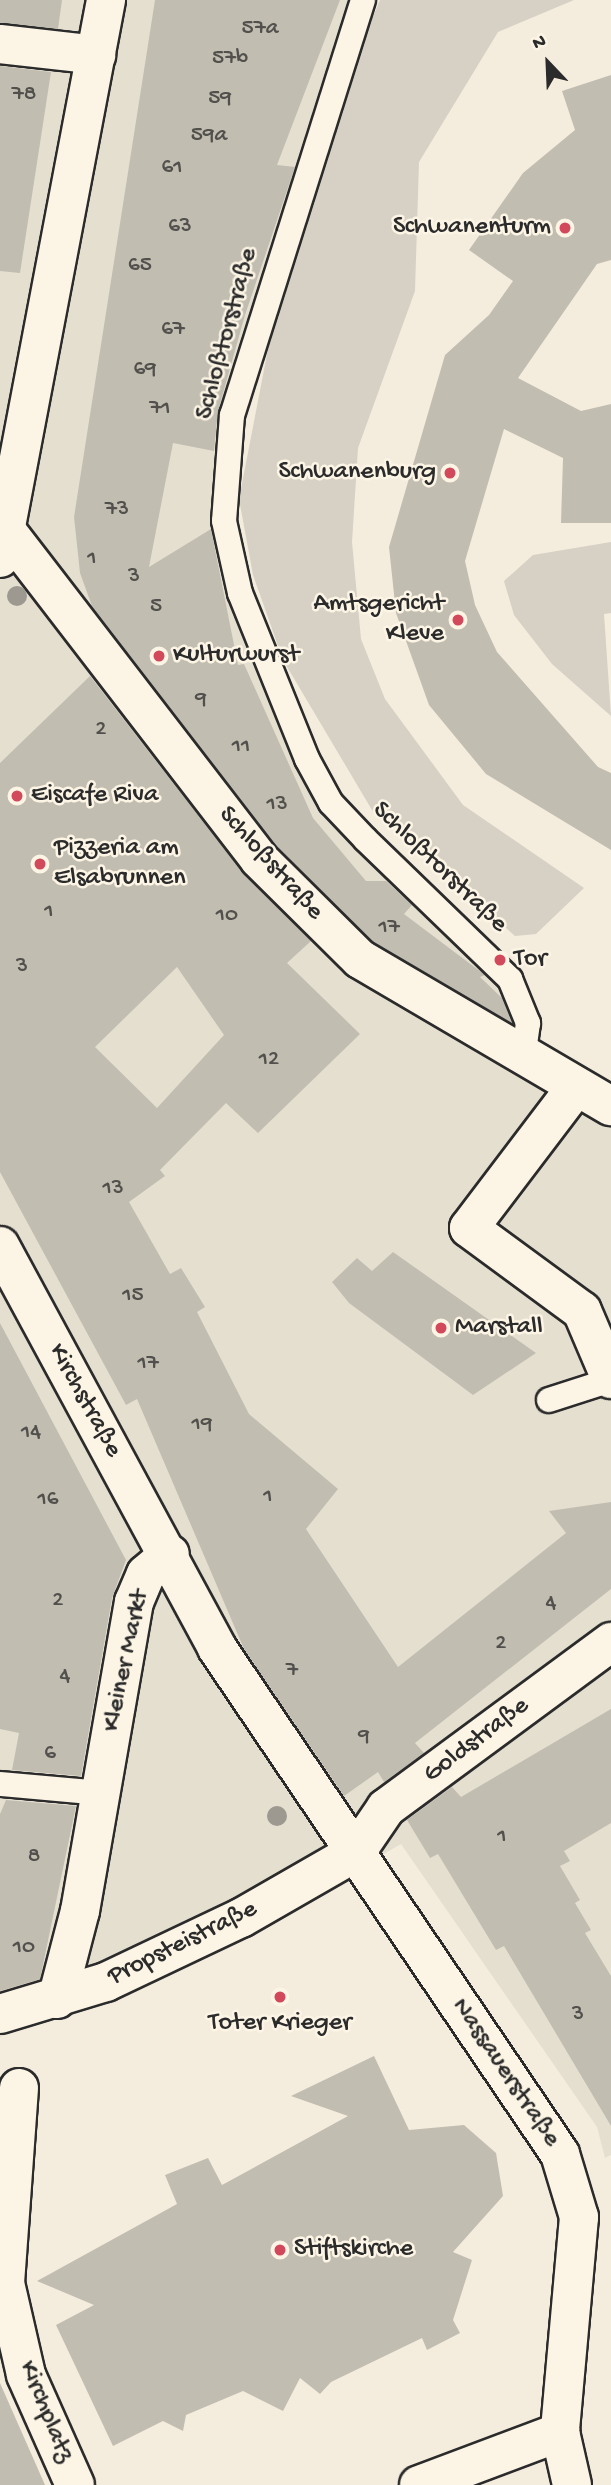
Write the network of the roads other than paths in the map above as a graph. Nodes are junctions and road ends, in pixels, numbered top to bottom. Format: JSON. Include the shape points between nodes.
{"nodes":[{"id":1,"x":106,"y":0,"type":"edge"},
{"id":2,"x":363,"y":0,"type":"edge"},
{"id":3,"x":0,"y":44,"type":"edge"},
{"id":4,"x":96,"y":55,"type":"junction"},
{"id":5,"x":5,"y":547,"type":"edge"},
{"id":6,"x":523,"y":1058,"type":"junction"},
{"id":7,"x":576,"y":1087,"type":"junction"},
{"id":8,"x":611,"y":1106,"type":"edge"},
{"id":9,"x":0,"y":1246,"type":"edge"},
{"id":10,"x":611,"y":1380,"type":"edge"},
{"id":11,"x":549,"y":1400,"type":"dead end"},
{"id":12,"x":170,"y":1554,"type":"junction"},
{"id":13,"x":611,"y":1642,"type":"edge"},
{"id":14,"x":0,"y":1784,"type":"edge"},
{"id":15,"x":101,"y":1793,"type":"junction"},
{"id":16,"x":356,"y":1852,"type":"junction"},
{"id":17,"x":58,"y":1999,"type":"junction"},
{"id":18,"x":0,"y":2014,"type":"edge"},
{"id":19,"x":19,"y":2088,"type":"dead end"},
{"id":20,"x":560,"y":2432,"type":"junction"},
{"id":21,"x":75,"y":2485,"type":"edge"},
{"id":22,"x":419,"y":2485,"type":"edge"},
{"id":23,"x":572,"y":2485,"type":"edge"}],
"edges":[{"from":1,"to":4,"type":"street"},
{"from":2,"to":6,"type":"lane","name":"Schloßtorstraße","via":[[232,415],[224,521],[240,593],[331,803],[510,979],[528,1023]]},
{"from":3,"to":4,"type":"street"},
{"from":4,"to":5,"type":"street"},
{"from":5,"to":6,"type":"street","name":"Schloßstraße","via":[[259,859],[360,959]]},
{"from":6,"to":7,"type":"street","name":"Schloßstraße"},
{"from":7,"to":8,"type":"street","name":"Schloßstraße"},
{"from":7,"to":10,"type":"street","via":[[469,1228],[582,1311]]},
{"from":9,"to":12,"type":"street","name":"Kirchstraße"},
{"from":10,"to":11,"type":"lane"},
{"from":12,"to":15,"type":"street","name":"Kleiner Markt","via":[[146,1574],[134,1602]]},
{"from":12,"to":16,"type":"street","name":"Kleiner Markt","via":[[217,1648]]},
{"from":13,"to":16,"type":"street","name":"Goldstraße","via":[[386,1808]]},
{"from":14,"to":15,"type":"lane"},
{"from":15,"to":17,"type":"street","name":"Kleiner Markt"},
{"from":16,"to":17,"type":"street","name":"Propsteistraße","via":[[242,1918]]},
{"from":16,"to":20,"type":"street","name":"Nassauerstraße","via":[[560,2154],[579,2217]]},
{"from":17,"to":18,"type":"street","name":"Propsteistraße"},
{"from":19,"to":21,"type":"street","name":"Kirchplatz","via":[[5,2283],[26,2375]]},
{"from":20,"to":22,"type":"street"},
{"from":20,"to":23,"type":"street","name":"Nassauerstraße"}]}
